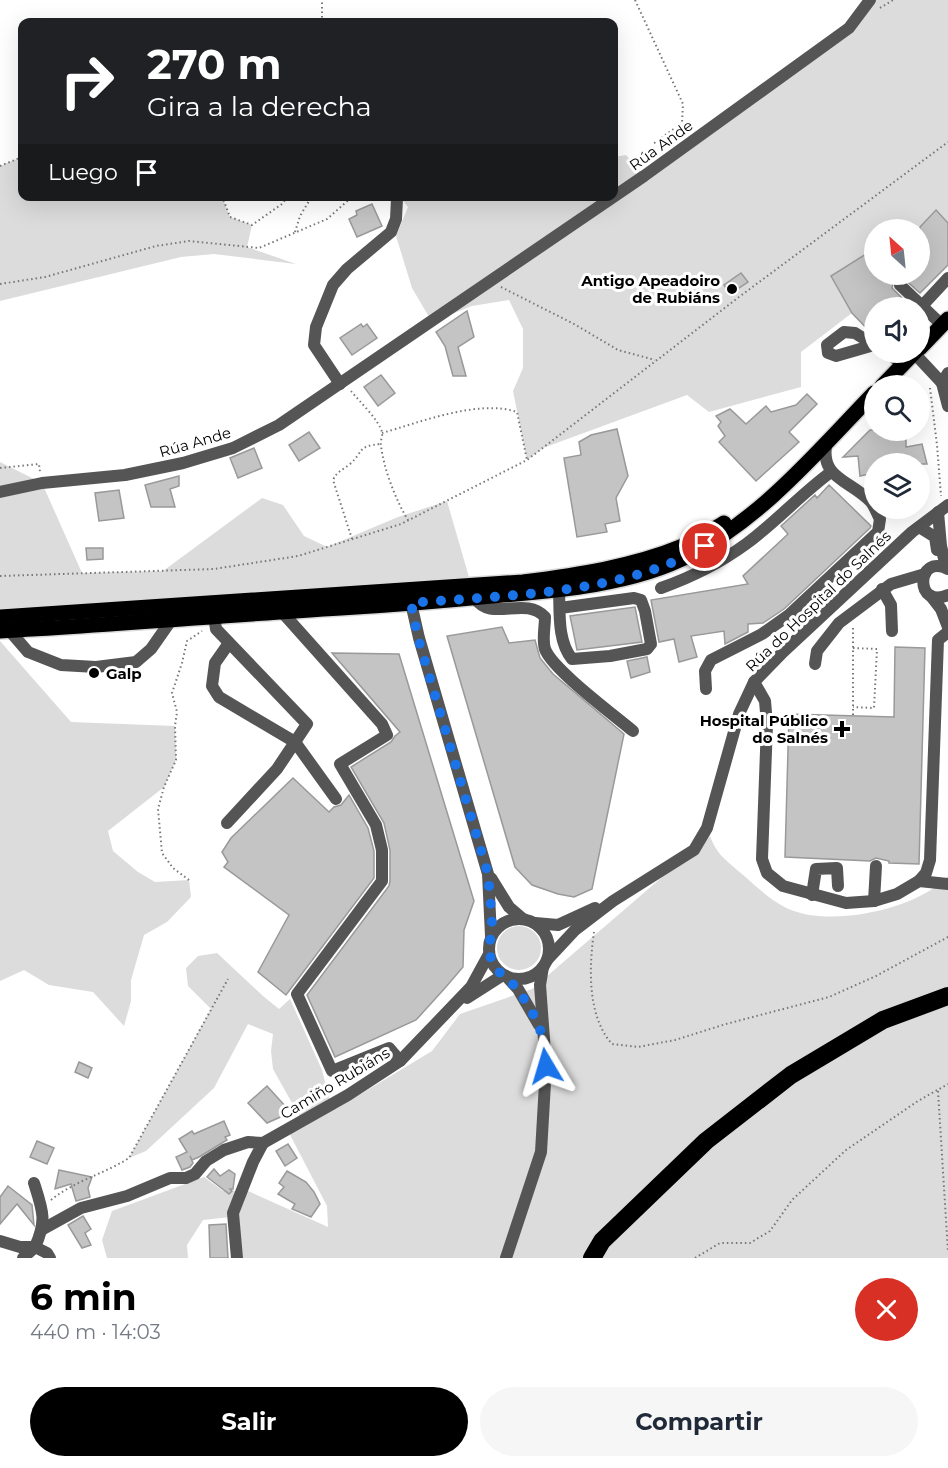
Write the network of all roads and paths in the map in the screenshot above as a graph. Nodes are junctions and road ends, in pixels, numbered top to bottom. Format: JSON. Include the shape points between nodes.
{"nodes":[{"id":1,"x":322,"y":0,"type":"edge"},
{"id":2,"x":635,"y":0,"type":"edge"},
{"id":3,"x":870,"y":0,"type":"edge"},
{"id":4,"x":322,"y":18,"type":"edge"},
{"id":5,"x":948,"y":142,"type":"edge"},
{"id":6,"x":653,"y":144,"type":"dead end"},
{"id":7,"x":18,"y":159,"type":"edge"},
{"id":8,"x":0,"y":166,"type":"edge"},
{"id":9,"x":618,"y":194,"type":"edge"},
{"id":10,"x":224,"y":201,"type":"edge"},
{"id":11,"x":284,"y":201,"type":"edge"},
{"id":12,"x":309,"y":201,"type":"edge"},
{"id":13,"x":347,"y":201,"type":"edge"},
{"id":14,"x":397,"y":201,"type":"edge"},
{"id":15,"x":608,"y":201,"type":"edge"},
{"id":16,"x":295,"y":232,"type":"junction"},
{"id":17,"x":948,"y":278,"type":"edge"},
{"id":18,"x":490,"y":282,"type":"junction"},
{"id":19,"x":0,"y":284,"type":"edge"},
{"id":20,"x":900,"y":285,"type":"dead end"},
{"id":21,"x":913,"y":297,"type":"edge"},
{"id":22,"x":930,"y":297,"type":"edge"},
{"id":23,"x":930,"y":312,"type":"edge"},
{"id":24,"x":945,"y":322,"type":"edge"},
{"id":25,"x":930,"y":338,"type":"edge"},
{"id":26,"x":656,"y":360,"type":"junction"},
{"id":27,"x":903,"y":364,"type":"edge"},
{"id":28,"x":927,"y":364,"type":"joint"},
{"id":29,"x":892,"y":375,"type":"edge"},
{"id":30,"x":945,"y":378,"type":"edge"},
{"id":31,"x":342,"y":383,"type":"junction"},
{"id":32,"x":864,"y":403,"type":"edge"},
{"id":33,"x":948,"y":406,"type":"edge"},
{"id":34,"x":382,"y":433,"type":"junction"},
{"id":35,"x":827,"y":441,"type":"junction"},
{"id":36,"x":381,"y":444,"type":"junction"},
{"id":37,"x":527,"y":460,"type":"junction"},
{"id":38,"x":0,"y":468,"type":"edge"},
{"id":39,"x":831,"y":472,"type":"junction"},
{"id":40,"x":42,"y":483,"type":"junction"},
{"id":41,"x":0,"y":492,"type":"edge"},
{"id":42,"x":943,"y":509,"type":"edge"},
{"id":43,"x":408,"y":520,"type":"junction"},
{"id":44,"x":919,"y":527,"type":"junction"},
{"id":45,"x":352,"y":539,"type":"junction"},
{"id":46,"x":947,"y":568,"type":"edge"},
{"id":47,"x":928,"y":571,"type":"junction"},
{"id":48,"x":591,"y":573,"type":"junction"},
{"id":49,"x":0,"y":576,"type":"edge"},
{"id":50,"x":908,"y":580,"type":"junction"},
{"id":51,"x":661,"y":588,"type":"dead end"},
{"id":52,"x":559,"y":589,"type":"junction"},
{"id":53,"x":882,"y":590,"type":"junction"},
{"id":54,"x":928,"y":592,"type":"junction"},
{"id":55,"x":948,"y":595,"type":"edge"},
{"id":56,"x":292,"y":597,"type":"junction"},
{"id":57,"x":476,"y":598,"type":"junction"},
{"id":58,"x":948,"y":600,"type":"edge"},
{"id":59,"x":411,"y":603,"type":"junction"},
{"id":60,"x":560,"y":608,"type":"junction"},
{"id":61,"x":282,"y":612,"type":"junction"},
{"id":62,"x":948,"y":613,"type":"edge"},
{"id":63,"x":0,"y":617,"type":"edge"},
{"id":64,"x":172,"y":619,"type":"junction"},
{"id":65,"x":215,"y":622,"type":"junction"},
{"id":66,"x":948,"y":627,"type":"edge"},
{"id":67,"x":4,"y":631,"type":"edge"},
{"id":68,"x":892,"y":631,"type":"dead end"},
{"id":69,"x":948,"y":632,"type":"edge"},
{"id":70,"x":229,"y":643,"type":"junction"},
{"id":71,"x":853,"y":648,"type":"dead end"},
{"id":72,"x":815,"y":664,"type":"dead end"},
{"id":73,"x":754,"y":682,"type":"junction"},
{"id":74,"x":706,"y":689,"type":"dead end"},
{"id":75,"x":853,"y":707,"type":"dead end"},
{"id":76,"x":633,"y":731,"type":"dead end"},
{"id":77,"x":295,"y":742,"type":"junction"},
{"id":78,"x":336,"y":799,"type":"dead end"},
{"id":79,"x":227,"y":823,"type":"dead end"},
{"id":80,"x":876,"y":866,"type":"dead end"},
{"id":81,"x":488,"y":874,"type":"junction"},
{"id":82,"x":189,"y":880,"type":"dead end"},
{"id":83,"x":919,"y":881,"type":"junction"},
{"id":84,"x":948,"y":884,"type":"edge"},
{"id":85,"x":838,"y":886,"type":"dead end"},
{"id":86,"x":812,"y":895,"type":"junction"},
{"id":87,"x":612,"y":900,"type":"junction"},
{"id":88,"x":874,"y":901,"type":"junction"},
{"id":89,"x":529,"y":921,"type":"junction"},
{"id":90,"x":594,"y":930,"type":"dead end"},
{"id":91,"x":491,"y":936,"type":"junction"},
{"id":92,"x":948,"y":937,"type":"edge"},
{"id":93,"x":489,"y":954,"type":"junction"},
{"id":94,"x":545,"y":964,"type":"junction"},
{"id":95,"x":504,"y":976,"type":"junction"},
{"id":96,"x":228,"y":979,"type":"dead end"},
{"id":97,"x":948,"y":996,"type":"edge"},
{"id":98,"x":443,"y":1017,"type":"junction"},
{"id":99,"x":542,"y":1035,"type":"junction"},
{"id":100,"x":400,"y":1061,"type":"junction"},
{"id":101,"x":948,"y":1084,"type":"edge"},
{"id":102,"x":938,"y":1090,"type":"junction"},
{"id":103,"x":263,"y":1143,"type":"junction"},
{"id":104,"x":34,"y":1183,"type":"dead end"},
{"id":105,"x":42,"y":1212,"type":"junction"},
{"id":106,"x":43,"y":1229,"type":"junction"},
{"id":107,"x":0,"y":1241,"type":"edge"},
{"id":108,"x":35,"y":1247,"type":"junction"},
{"id":109,"x":948,"y":1252,"type":"edge"},
{"id":110,"x":22,"y":1258,"type":"edge"},
{"id":111,"x":50,"y":1258,"type":"edge"},
{"id":112,"x":237,"y":1258,"type":"edge"},
{"id":113,"x":506,"y":1258,"type":"edge"},
{"id":114,"x":592,"y":1258,"type":"edge"},
{"id":115,"x":695,"y":1258,"type":"edge"}],
"edges":[{"from":1,"to":4,"type":"path"},
{"from":2,"to":6,"type":"path","via":[[683,104],[682,123]]},
{"from":3,"to":9,"type":"street","name":"Rúa Ande","via":[[849,28]]},
{"from":5,"to":26,"type":"path"},
{"from":7,"to":8,"type":"path"},
{"from":10,"to":11,"type":"path","via":[[230,217],[252,225]]},
{"from":12,"to":16,"type":"path"},
{"from":13,"to":16,"type":"path","via":[[327,219]]},
{"from":14,"to":31,"type":"street","via":[[391,232],[333,285],[316,327],[314,345]]},
{"from":15,"to":18,"type":"street","name":"Rúa Ande"},
{"from":16,"to":19,"type":"path","via":[[259,248],[189,240],[45,277]]},
{"from":17,"to":22,"type":"street"},
{"from":18,"to":26,"type":"path","via":[[618,350]]},
{"from":18,"to":31,"type":"street","name":"Rúa Ande"},
{"from":20,"to":21,"type":"street"},
{"from":23,"to":24,"type":"street"},
{"from":24,"to":25,"type":"main road"},
{"from":26,"to":37,"type":"path"},
{"from":27,"to":29,"type":"main road"},
{"from":28,"to":30,"type":"street"},
{"from":28,"to":42,"type":"path"},
{"from":30,"to":33,"type":"street"},
{"from":31,"to":34,"type":"path"},
{"from":31,"to":40,"type":"street","name":"Rúa Ande","via":[[279,425],[233,448],[125,475]]},
{"from":32,"to":35,"type":"main road"},
{"from":34,"to":36,"type":"path"},
{"from":34,"to":37,"type":"path","via":[[473,408],[508,409],[517,412]]},
{"from":35,"to":39,"type":"street","via":[[825,463]]},
{"from":35,"to":48,"type":"main road","via":[[774,487],[684,546]]},
{"from":35,"to":52,"type":"main road","via":[[779,492],[738,526],[689,556],[639,574]]},
{"from":36,"to":43,"type":"path","via":[[393,489]]},
{"from":36,"to":45,"type":"path","via":[[360,449],[333,480]]},
{"from":37,"to":43,"type":"path"},
{"from":38,"to":40,"type":"path","via":[[39,464]]},
{"from":39,"to":51,"type":"street","via":[[748,543],[690,578]]},
{"from":39,"to":74,"type":"street","via":[[871,503],[880,519],[878,532],[789,615],[711,660],[705,671]]},
{"from":40,"to":41,"type":"street","name":"Rúa Ande"},
{"from":42,"to":44,"type":"street","name":"Rúa do Hospital do Salnés"},
{"from":42,"to":46,"type":"street","via":[[941,546]]},
{"from":43,"to":45,"type":"path"},
{"from":44,"to":47,"type":"street","via":[[935,537],[938,552]]},
{"from":44,"to":73,"type":"street","name":"Rúa do Hospital do Salnés"},
{"from":45,"to":49,"type":"path","via":[[298,556],[214,569]]},
{"from":46,"to":47,"type":"street","via":[[936,566]]},
{"from":47,"to":50,"type":"street"},
{"from":47,"to":54,"type":"street"},
{"from":48,"to":56,"type":"main road","via":[[523,582]]},
{"from":48,"to":59,"type":"street","via":[[524,588],[421,595]]},
{"from":50,"to":53,"type":"street"},
{"from":50,"to":54,"type":"street"},
{"from":52,"to":57,"type":"main road"},
{"from":52,"to":60,"type":"street"},
{"from":53,"to":68,"type":"street","via":[[891,604]]},
{"from":53,"to":72,"type":"street","via":[[839,623],[817,651]]},
{"from":54,"to":55,"type":"street","via":[[940,598]]},
{"from":54,"to":66,"type":"street"},
{"from":56,"to":59,"type":"street","via":[[335,602],[399,597]]},
{"from":56,"to":63,"type":"main road"},
{"from":57,"to":59,"type":"main road"},
{"from":57,"to":76,"type":"street","via":[[489,610],[526,607],[539,611],[545,617],[544,647],[549,657]]},
{"from":58,"to":62,"type":"street"},
{"from":59,"to":61,"type":"main road"},
{"from":59,"to":81,"type":"street"},
{"from":60,"to":60,"type":"street","via":[[562,637],[572,659],[647,649],[651,644],[641,600]]},
{"from":61,"to":65,"type":"main road"},
{"from":61,"to":100,"type":"street","via":[[382,724],[387,735],[340,764],[376,825],[382,850],[381,881],[297,994],[332,1071],[389,1048]]},
{"from":64,"to":65,"type":"main road"},
{"from":64,"to":67,"type":"main road"},
{"from":64,"to":67,"type":"street","via":[[151,649],[136,662],[96,667],[50,661],[28,651]]},
{"from":65,"to":70,"type":"street"},
{"from":65,"to":82,"type":"path","via":[[187,641],[171,693],[177,712],[176,760],[158,809],[162,853]]},
{"from":69,"to":83,"type":"street","via":[[938,640],[930,860]]},
{"from":70,"to":77,"type":"street","via":[[306,724]]},
{"from":70,"to":77,"type":"street","via":[[215,663],[212,686],[219,697]]},
{"from":71,"to":75,"type":"path","via":[[877,650],[874,708]]},
{"from":73,"to":86,"type":"street","via":[[765,701],[767,724],[762,859],[767,873],[783,886]]},
{"from":73,"to":87,"type":"street","name":"Rúa do Hospital do Salnés","via":[[739,714],[707,828],[694,850]]},
{"from":77,"to":78,"type":"street"},
{"from":77,"to":79,"type":"street","via":[[277,769]]},
{"from":80,"to":88,"type":"street"},
{"from":81,"to":89,"type":"street","via":[[509,907]]},
{"from":81,"to":91,"type":"street"},
{"from":83,"to":84,"type":"street"},
{"from":83,"to":88,"type":"street"},
{"from":85,"to":86,"type":"street","via":[[837,868],[816,869]]},
{"from":86,"to":88,"type":"street","via":[[846,903]]},
{"from":87,"to":89,"type":"street","name":"Rúa do Hospital do Salnés","via":[[558,924]]},
{"from":87,"to":94,"type":"street","name":"Rúa do Hospital do Salnés","via":[[575,930]]},
{"from":89,"to":91,"type":"street","via":[[508,920]]},
{"from":89,"to":94,"type":"street","via":[[541,928],[549,944]]},
{"from":90,"to":92,"type":"path","via":[[591,988],[603,1033],[612,1044],[638,1047],[829,997]]},
{"from":91,"to":93,"type":"street"},
{"from":93,"to":95,"type":"street"},
{"from":93,"to":98,"type":"street","via":[[471,987]]},
{"from":94,"to":95,"type":"street","via":[[526,978]]},
{"from":94,"to":99,"type":"street","via":[[540,985]]},
{"from":95,"to":98,"type":"street","via":[[485,985]]},
{"from":95,"to":99,"type":"street","via":[[518,989]]},
{"from":96,"to":105,"type":"path","via":[[129,1158],[70,1187],[52,1199]]},
{"from":97,"to":114,"type":"highway","via":[[883,1020],[791,1075],[706,1141],[602,1241]]},
{"from":98,"to":100,"type":"street","name":"Camiño Rubiáns"},
{"from":99,"to":113,"type":"street","via":[[546,1066],[541,1152]]},
{"from":100,"to":103,"type":"street","name":"Camiño Rubiáns"},
{"from":101,"to":102,"type":"path"},
{"from":102,"to":109,"type":"path"},
{"from":102,"to":115,"type":"path","via":[[846,1150],[792,1200],[770,1231],[750,1243],[720,1243]]},
{"from":103,"to":106,"type":"street","via":[[248,1142],[224,1150],[186,1178],[170,1179],[81,1208]]},
{"from":103,"to":112,"type":"street","via":[[233,1214]]},
{"from":104,"to":105,"type":"street"},
{"from":105,"to":106,"type":"street"},
{"from":106,"to":108,"type":"street"},
{"from":107,"to":108,"type":"street"},
{"from":108,"to":110,"type":"street"},
{"from":108,"to":111,"type":"street"}]}
